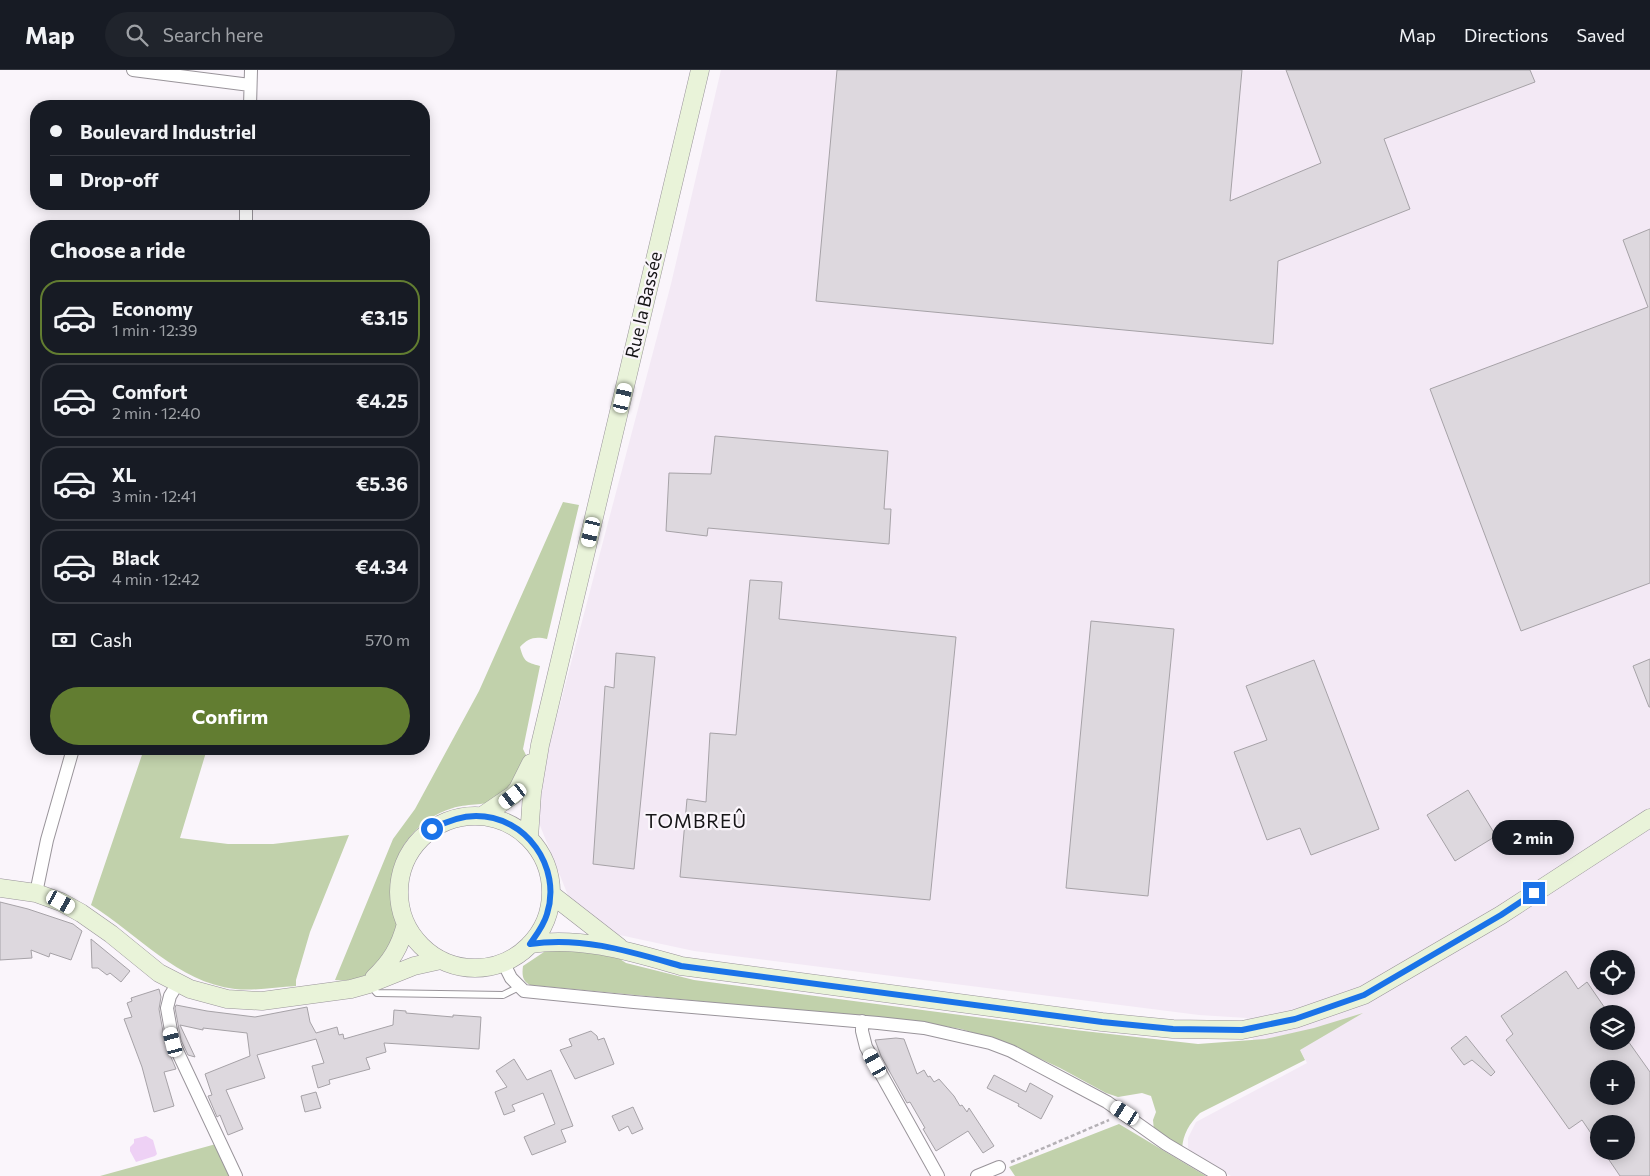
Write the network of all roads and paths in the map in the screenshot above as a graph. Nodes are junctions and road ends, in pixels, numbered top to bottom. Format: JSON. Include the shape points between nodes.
{"nodes":[{"id":1,"x":133,"y":70,"type":"edge"},
{"id":2,"x":251,"y":70,"type":"edge"},
{"id":3,"x":700,"y":70,"type":"edge"},
{"id":4,"x":250,"y":85,"type":"junction"},
{"id":5,"x":250,"y":100,"type":"edge"},
{"id":6,"x":540,"y":744,"type":"junction"},
{"id":7,"x":71,"y":755,"type":"edge"},
{"id":8,"x":482,"y":816,"type":"junction"},
{"id":9,"x":1650,"y":818,"type":"edge"},
{"id":10,"x":529,"y":838,"type":"junction"},
{"id":11,"x":0,"y":888,"type":"edge"},
{"id":12,"x":36,"y":893,"type":"junction"},
{"id":13,"x":551,"y":894,"type":"junction"},
{"id":14,"x":406,"y":924,"type":"junction"},
{"id":15,"x":530,"y":944,"type":"junction"},
{"id":16,"x":622,"y":949,"type":"junction"},
{"id":17,"x":441,"y":960,"type":"junction"},
{"id":18,"x":504,"y":962,"type":"junction"},
{"id":19,"x":178,"y":983,"type":"junction"},
{"id":20,"x":369,"y":984,"type":"junction"},
{"id":21,"x":519,"y":987,"type":"junction"},
{"id":22,"x":862,"y":1021,"type":"junction"},
{"id":23,"x":1125,"y":1113,"type":"junction"},
{"id":24,"x":999,"y":1167,"type":"joint"},
{"id":25,"x":236,"y":1176,"type":"edge"},
{"id":26,"x":938,"y":1176,"type":"edge"},
{"id":27,"x":977,"y":1176,"type":"edge"},
{"id":28,"x":1220,"y":1176,"type":"edge"}],
"edges":[{"from":1,"to":4,"type":"street"},
{"from":2,"to":4,"type":"street"},
{"from":3,"to":6,"type":"main road","name":"Rue la Bassée"},
{"from":4,"to":5,"type":"street"},
{"from":6,"to":8,"type":"main road","name":"Rue la Bassée","via":[[513,796]]},
{"from":6,"to":10,"type":"main road","name":"Rue la Bassée"},
{"from":7,"to":12,"type":"street"},
{"from":8,"to":10,"type":"main road","via":[[510,824]]},
{"from":8,"to":14,"type":"main road","via":[[444,822],[413,847],[404,864],[399,891]]},
{"from":9,"to":16,"type":"main road","via":[[1501,915],[1364,995],[1295,1019],[1242,1030],[1173,1029],[1102,1022],[681,966]]},
{"from":10,"to":13,"type":"main road","via":[[544,861]]},
{"from":11,"to":12,"type":"main road"},
{"from":12,"to":19,"type":"main road","via":[[81,913]]},
{"from":13,"to":15,"type":"main road","via":[[547,915]]},
{"from":13,"to":16,"type":"main road"},
{"from":14,"to":17,"type":"main road","via":[[420,945]]},
{"from":14,"to":20,"type":"main road","via":[[390,962]]},
{"from":15,"to":16,"type":"main road","via":[[568,940]]},
{"from":15,"to":18,"type":"main road"},
{"from":17,"to":18,"type":"main road","via":[[476,968]]},
{"from":17,"to":20,"type":"main road","via":[[414,966]]},
{"from":18,"to":21,"type":"street"},
{"from":19,"to":20,"type":"main road","via":[[209,995],[242,1001],[290,998]]},
{"from":19,"to":25,"type":"street","via":[[167,1008],[173,1042]]},
{"from":20,"to":21,"type":"lane","via":[[377,992],[503,995]]},
{"from":21,"to":22,"type":"street","via":[[524,991],[558,995]]},
{"from":22,"to":23,"type":"street","via":[[924,1028],[990,1043]]},
{"from":22,"to":26,"type":"street","via":[[866,1047]]},
{"from":23,"to":24,"type":"path"},
{"from":23,"to":28,"type":"street","via":[[1166,1144]]},
{"from":24,"to":27,"type":"street"}]}
